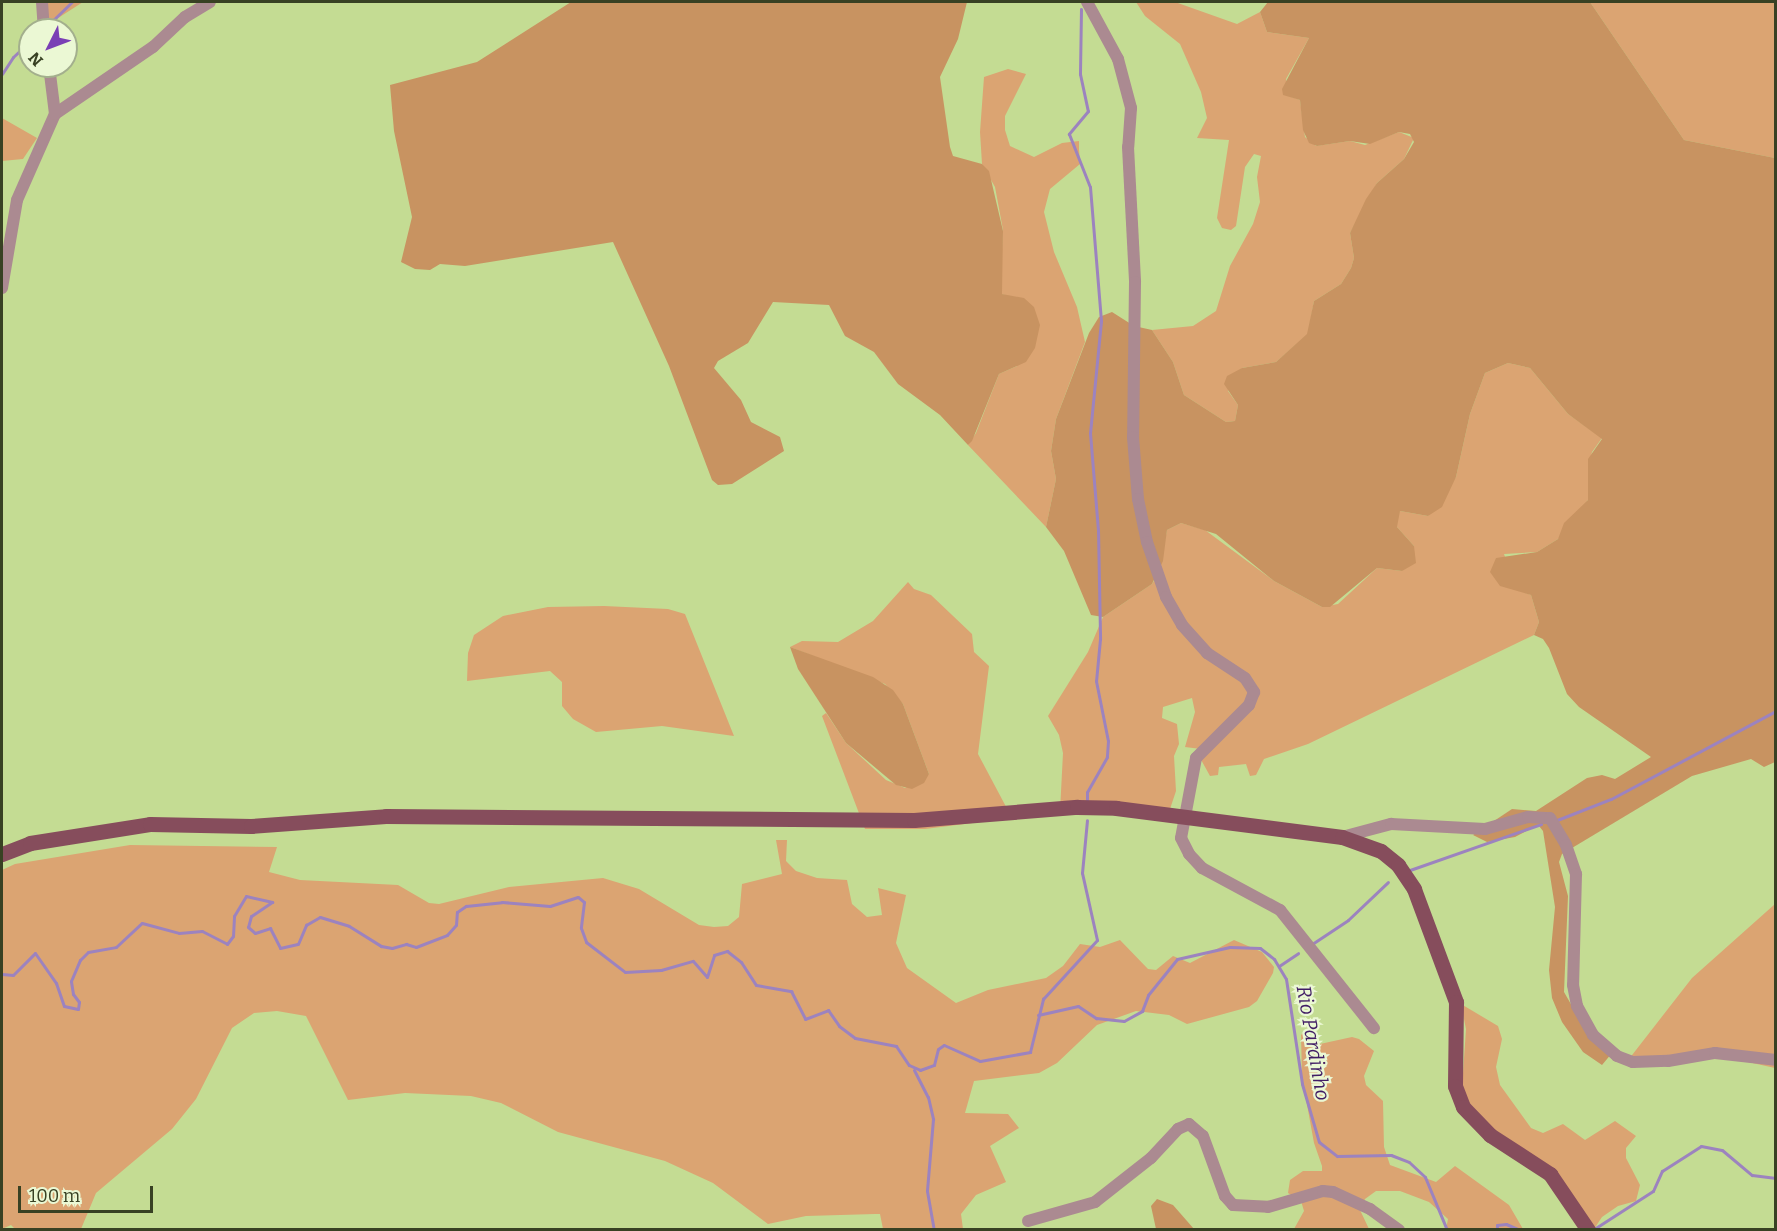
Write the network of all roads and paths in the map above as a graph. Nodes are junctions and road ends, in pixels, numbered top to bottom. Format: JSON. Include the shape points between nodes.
{"nodes":[{"id":1,"x":42,"y":2,"type":"edge"},
{"id":2,"x":210,"y":2,"type":"edge"},
{"id":3,"x":1087,"y":2,"type":"edge"},
{"id":4,"x":43,"y":18,"type":"edge"},
{"id":5,"x":50,"y":78,"type":"edge"},
{"id":6,"x":55,"y":114,"type":"junction"},
{"id":7,"x":2,"y":288,"type":"edge"},
{"id":8,"x":1184,"y":818,"type":"junction"},
{"id":9,"x":1342,"y":837,"type":"junction"},
{"id":10,"x":2,"y":854,"type":"edge"},
{"id":11,"x":1374,"y":1028,"type":"dead end"},
{"id":12,"x":1776,"y":1060,"type":"edge"},
{"id":13,"x":1028,"y":1221,"type":"dead end"},
{"id":14,"x":1399,"y":1230,"type":"edge"},
{"id":15,"x":1588,"y":1230,"type":"edge"}],
"edges":[{"from":1,"to":4,"type":"street"},
{"from":2,"to":6,"type":"street","via":[[185,17],[153,48]]},
{"from":3,"to":8,"type":"street","via":[[1118,59],[1131,108],[1128,147],[1135,282],[1133,437],[1138,499],[1147,542],[1166,597],[1182,625],[1207,652],[1245,678],[1254,692],[1249,705],[1196,758]]},
{"from":5,"to":6,"type":"street"},
{"from":6,"to":7,"type":"street","via":[[17,200]]},
{"from":8,"to":9,"type":"main road"},
{"from":8,"to":10,"type":"main road","via":[[1077,807],[914,820],[386,816],[251,826],[150,824],[30,843]]},
{"from":8,"to":11,"type":"street","via":[[1181,838],[1196,862],[1275,905]]},
{"from":9,"to":12,"type":"street","via":[[1390,824],[1478,830],[1528,817],[1550,818],[1566,845],[1576,874],[1573,985],[1577,1006],[1593,1035],[1617,1056],[1633,1062],[1715,1053]]},
{"from":9,"to":15,"type":"main road","via":[[1381,851],[1398,865],[1414,889],[1456,1002],[1455,1086],[1463,1107],[1490,1135],[1550,1174]]},
{"from":13,"to":14,"type":"street","via":[[1095,1202],[1151,1158],[1178,1129],[1189,1124],[1203,1136],[1225,1196],[1233,1205],[1268,1207],[1323,1191],[1333,1192],[1370,1209]]}]}
